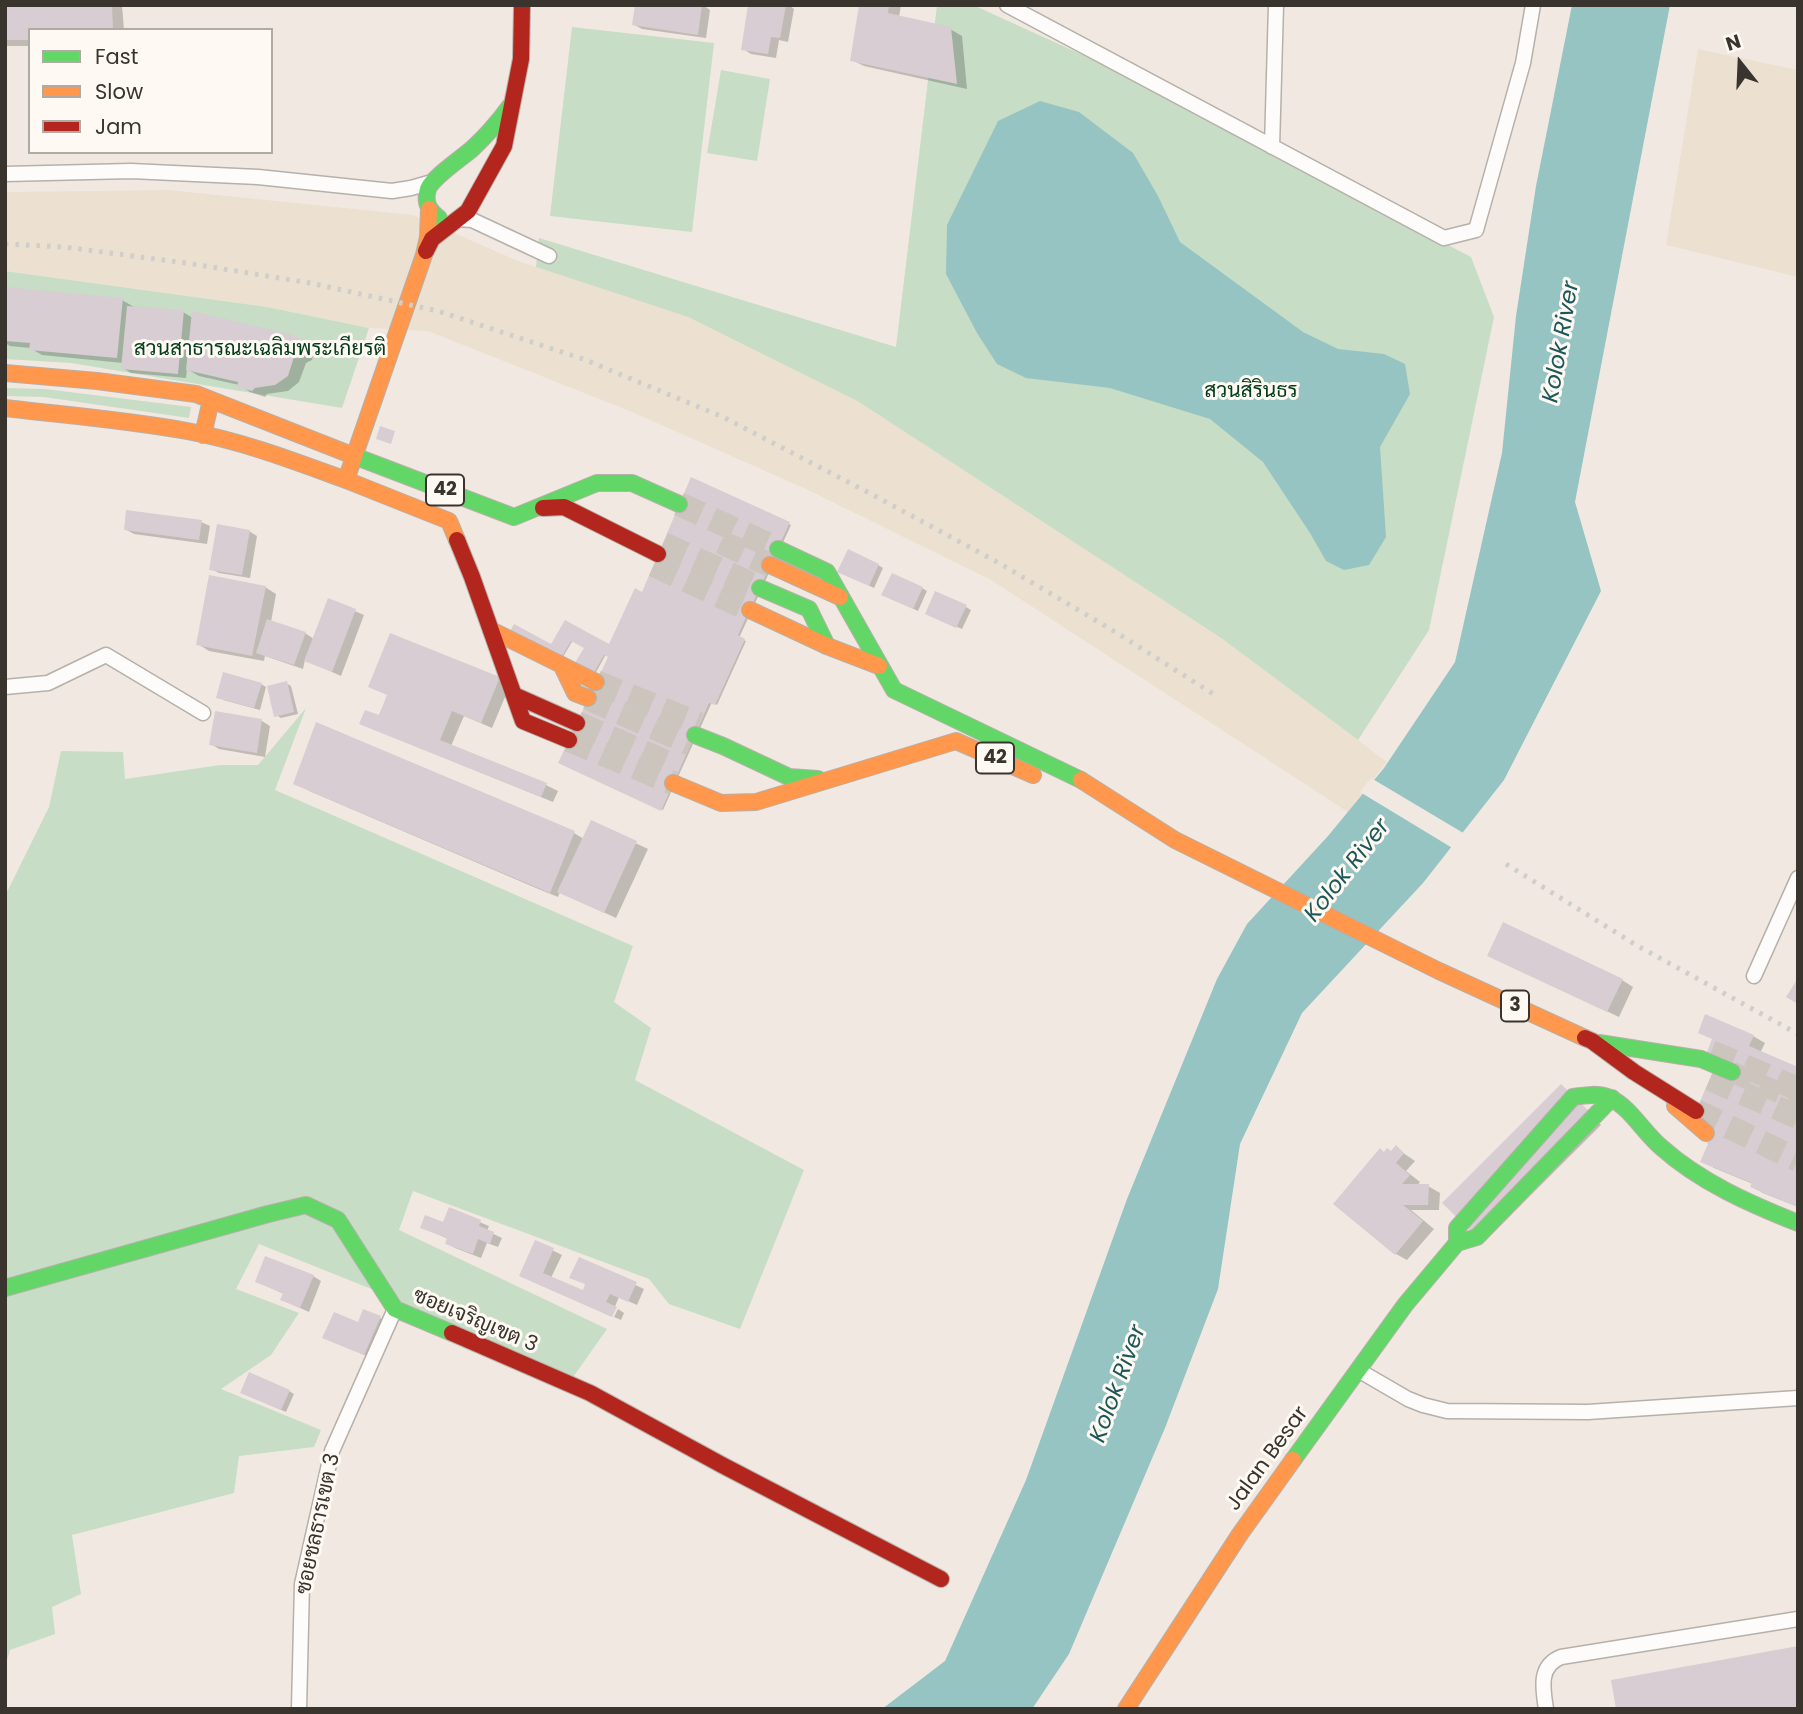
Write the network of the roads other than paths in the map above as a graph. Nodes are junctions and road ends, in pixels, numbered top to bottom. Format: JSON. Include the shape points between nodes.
{"nodes":[{"id":1,"x":522,"y":5,"type":"edge"},
{"id":2,"x":1007,"y":5,"type":"edge"},
{"id":3,"x":1276,"y":5,"type":"edge"},
{"id":4,"x":1533,"y":5,"type":"edge"},
{"id":5,"x":513,"y":103,"type":"junction"},
{"id":6,"x":1272,"y":147,"type":"junction"},
{"id":7,"x":5,"y":174,"type":"edge"},
{"id":8,"x":436,"y":179,"type":"junction"},
{"id":9,"x":392,"y":191,"type":"junction"},
{"id":10,"x":471,"y":204,"type":"junction"},
{"id":11,"x":429,"y":209,"type":"junction"},
{"id":12,"x":456,"y":219,"type":"junction"},
{"id":13,"x":485,"y":225,"type":"junction"},
{"id":14,"x":424,"y":254,"type":"junction"},
{"id":15,"x":549,"y":256,"type":"dead end"},
{"id":16,"x":5,"y":373,"type":"edge"},
{"id":17,"x":211,"y":400,"type":"junction"},
{"id":18,"x":5,"y":408,"type":"edge"},
{"id":19,"x":203,"y":435,"type":"junction"},
{"id":20,"x":354,"y":456,"type":"junction"},
{"id":21,"x":346,"y":480,"type":"junction"},
{"id":22,"x":597,"y":483,"type":"junction"},
{"id":23,"x":679,"y":504,"type":"tunnel mouth"},
{"id":24,"x":648,"y":507,"type":"dead end"},
{"id":25,"x":536,"y":509,"type":"junction"},
{"id":26,"x":778,"y":549,"type":"tunnel mouth"},
{"id":27,"x":771,"y":565,"type":"tunnel mouth"},
{"id":28,"x":840,"y":597,"type":"junction"},
{"id":29,"x":755,"y":599,"type":"junction"},
{"id":30,"x":819,"y":629,"type":"junction"},
{"id":31,"x":491,"y":630,"type":"junction"},
{"id":32,"x":827,"y":646,"type":"junction"},
{"id":33,"x":879,"y":666,"type":"junction"},
{"id":34,"x":564,"y":672,"type":"junction"},
{"id":35,"x":5,"y":687,"type":"edge"},
{"id":36,"x":514,"y":695,"type":"junction"},
{"id":37,"x":203,"y":713,"type":"dead end"},
{"id":38,"x":577,"y":723,"type":"tunnel mouth"},
{"id":39,"x":569,"y":740,"type":"tunnel mouth"},
{"id":40,"x":692,"y":774,"type":"tunnel mouth"},
{"id":41,"x":829,"y":780,"type":"junction"},
{"id":42,"x":673,"y":783,"type":"tunnel mouth"},
{"id":43,"x":756,"y":802,"type":"junction"},
{"id":44,"x":1156,"y":830,"type":"junction"},
{"id":45,"x":1798,"y":878,"type":"edge"},
{"id":46,"x":1320,"y":912,"type":"joint"},
{"id":47,"x":1754,"y":976,"type":"dead end"},
{"id":48,"x":1592,"y":1041,"type":"junction"},
{"id":49,"x":1633,"y":1049,"type":"junction"},
{"id":50,"x":1707,"y":1050,"type":"tunnel mouth"},
{"id":51,"x":1732,"y":1072,"type":"tunnel mouth"},
{"id":52,"x":1641,"y":1076,"type":"junction"},
{"id":53,"x":1710,"y":1079,"type":"tunnel mouth"},
{"id":54,"x":1612,"y":1098,"type":"junction"},
{"id":55,"x":1698,"y":1106,"type":"tunnel mouth"},
{"id":56,"x":1706,"y":1133,"type":"dead end"},
{"id":57,"x":1798,"y":1223,"type":"edge"},
{"id":58,"x":1457,"y":1243,"type":"junction"},
{"id":59,"x":5,"y":1288,"type":"edge"},
{"id":60,"x":395,"y":1309,"type":"junction"},
{"id":61,"x":1358,"y":1370,"type":"junction"},
{"id":62,"x":1798,"y":1398,"type":"edge"},
{"id":63,"x":941,"y":1579,"type":"dead end"},
{"id":64,"x":1798,"y":1619,"type":"edge"},
{"id":65,"x":299,"y":1709,"type":"edge"},
{"id":66,"x":1126,"y":1709,"type":"edge"},
{"id":67,"x":1546,"y":1709,"type":"edge"}],
"edges":[{"from":1,"to":5,"type":"main road","via":[[521,59]]},
{"from":2,"to":6,"type":"street"},
{"from":3,"to":6,"type":"street"},
{"from":4,"to":6,"type":"street","via":[[1523,63],[1476,230],[1444,239]]},
{"from":5,"to":8,"type":"main road","via":[[488,134]]},
{"from":5,"to":10,"type":"main road","via":[[504,146]]},
{"from":7,"to":9,"type":"street","via":[[144,171]]},
{"from":8,"to":9,"type":"street"},
{"from":8,"to":10,"type":"main road","via":[[454,175],[464,180]]},
{"from":8,"to":11,"type":"main road","via":[[426,195]]},
{"from":9,"to":11,"type":"street"},
{"from":10,"to":12,"type":"main road"},
{"from":10,"to":13,"type":"street"},
{"from":11,"to":12,"type":"main road","via":[[441,219]]},
{"from":11,"to":14,"type":"main road"},
{"from":12,"to":13,"type":"street"},
{"from":12,"to":14,"type":"main road","via":[[432,239]]},
{"from":13,"to":15,"type":"street"},
{"from":14,"to":20,"type":"main road"},
{"from":16,"to":17,"type":"main road","via":[[97,381]]},
{"from":17,"to":19,"type":"main road"},
{"from":17,"to":20,"type":"main road"},
{"from":18,"to":19,"type":"main road"},
{"from":19,"to":21,"type":"main road","via":[[261,449]]},
{"from":20,"to":21,"type":"main road"},
{"from":20,"to":25,"type":"main road","number":"42","via":[[514,517]]},
{"from":21,"to":31,"type":"main road","number":"42","via":[[449,521]]},
{"from":22,"to":23,"type":"main road","number":"42","via":[[632,483]]},
{"from":22,"to":24,"type":"main road"},
{"from":22,"to":25,"type":"main road","number":"42"},
{"from":25,"to":25,"type":"main road","number":"42","via":[[658,555],[650,538],[629,540],[564,507]]},
{"from":26,"to":28,"type":"main road","number":"42","via":[[828,572]]},
{"from":27,"to":28,"type":"main road"},
{"from":28,"to":33,"type":"main road","number":"42"},
{"from":29,"to":30,"type":"main road"},
{"from":29,"to":30,"type":"main road","via":[[809,609]]},
{"from":29,"to":32,"type":"main road"},
{"from":30,"to":32,"type":"main road"},
{"from":31,"to":34,"type":"main road"},
{"from":31,"to":36,"type":"main road","number":"42"},
{"from":32,"to":33,"type":"main road"},
{"from":33,"to":44,"type":"main road","number":"42","via":[[894,690],[1082,780]]},
{"from":34,"to":34,"type":"main road","via":[[588,691]]},
{"from":35,"to":37,"type":"street","via":[[48,683],[106,655]]},
{"from":36,"to":38,"type":"main road"},
{"from":36,"to":39,"type":"main road","number":"42","via":[[523,721]]},
{"from":40,"to":43,"type":"main road"},
{"from":41,"to":41,"type":"main road","number":"42","via":[[789,777],[695,734]]},
{"from":41,"to":43,"type":"main road","number":"42"},
{"from":41,"to":44,"type":"main road","number":"42","via":[[956,741]]},
{"from":42,"to":43,"type":"main road","number":"42","via":[[721,803]]},
{"from":44,"to":46,"type":"main road","number":"42"},
{"from":45,"to":47,"type":"street"},
{"from":46,"to":48,"type":"main road","number":"3"},
{"from":48,"to":49,"type":"main road","number":"3"},
{"from":48,"to":52,"type":"main road","number":"3"},
{"from":49,"to":50,"type":"main road","number":"3","via":[[1681,1046]]},
{"from":49,"to":51,"type":"main road","number":"3","via":[[1701,1059]]},
{"from":49,"to":53,"type":"main road","number":"3"},
{"from":52,"to":55,"type":"main road","number":"3"},
{"from":52,"to":56,"type":"main road","number":"3"},
{"from":54,"to":57,"type":"main road","via":[[1682,1164],[1766,1211]]},
{"from":54,"to":58,"type":"main road","name":"Jalan Besar","via":[[1477,1237]]},
{"from":54,"to":58,"type":"main road","name":"Jalan Besar","via":[[1573,1097],[1457,1228]]},
{"from":58,"to":61,"type":"main road","name":"Jalan Besar"},
{"from":59,"to":60,"type":"main road","name":"ซอยเจริญเขต 3","via":[[306,1205],[338,1220]]},
{"from":60,"to":63,"type":"main road","name":"ซอยเจริญเขต 3","via":[[590,1393]]},
{"from":60,"to":65,"type":"street","name":"ซอยชลธารเขต 3","via":[[332,1451],[302,1584]]},
{"from":61,"to":62,"type":"street","via":[[1408,1399],[1447,1410],[1588,1412]]},
{"from":61,"to":66,"type":"main road","name":"Jalan Besar","via":[[1240,1534]]},
{"from":64,"to":67,"type":"street","via":[[1561,1657],[1545,1673]]}]}
